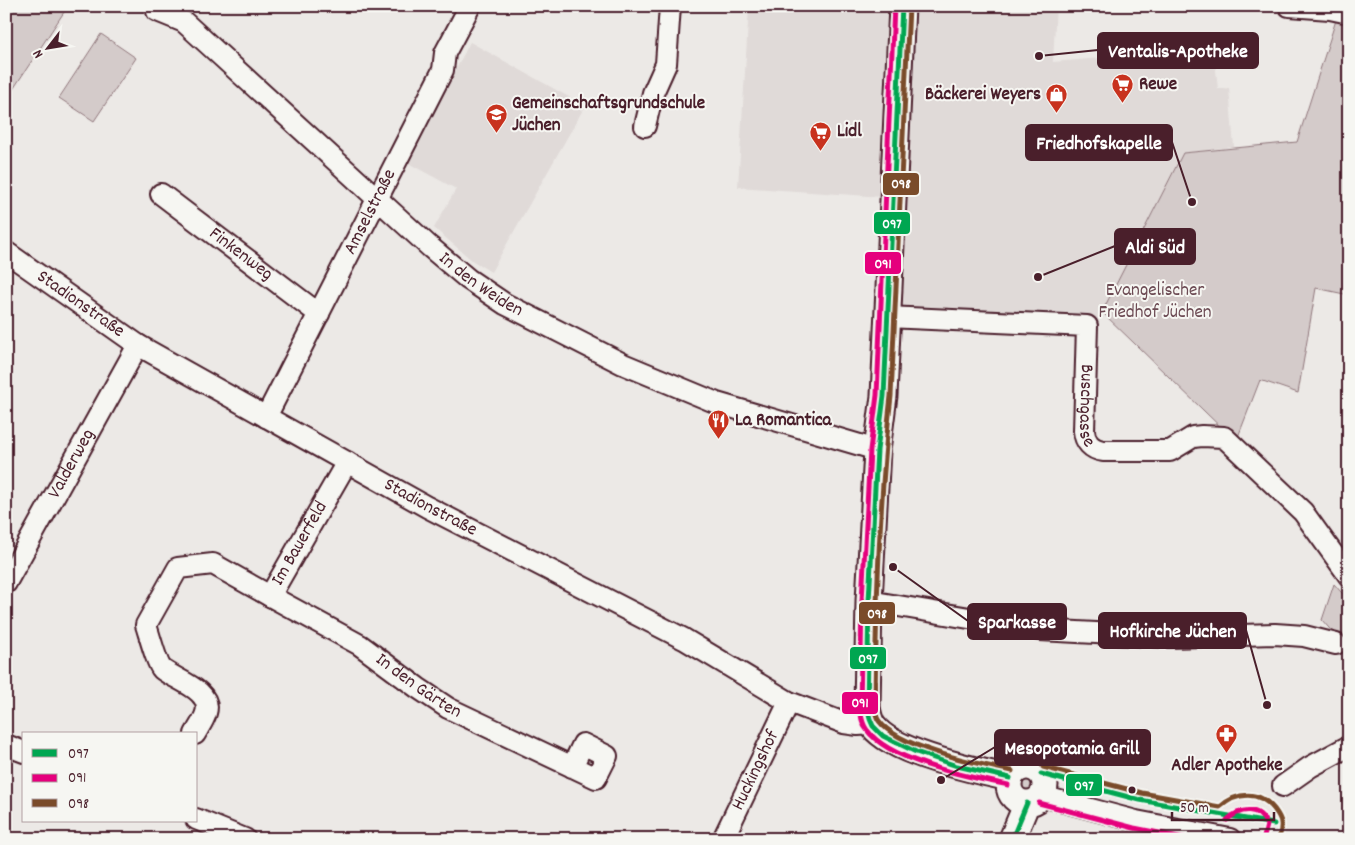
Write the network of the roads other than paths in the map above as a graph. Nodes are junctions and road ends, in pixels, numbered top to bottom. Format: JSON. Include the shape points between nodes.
{"nodes":[{"id":1,"x":157,"y":6,"type":"edge"},
{"id":2,"x":470,"y":6,"type":"edge"},
{"id":3,"x":670,"y":6,"type":"edge"},
{"id":4,"x":902,"y":6,"type":"edge"},
{"id":5,"x":1289,"y":6,"type":"edge"},
{"id":6,"x":1336,"y":9,"type":"edge"},
{"id":7,"x":645,"y":126,"type":"dead end"},
{"id":8,"x":161,"y":194,"type":"dead end"},
{"id":9,"x":378,"y":198,"type":"junction"},
{"id":10,"x":6,"y":252,"type":"edge"},
{"id":11,"x":319,"y":314,"type":"junction"},
{"id":12,"x":887,"y":317,"type":"junction"},
{"id":13,"x":138,"y":345,"type":"junction"},
{"id":14,"x":266,"y":416,"type":"junction"},
{"id":15,"x":878,"y":450,"type":"junction"},
{"id":16,"x":347,"y":462,"type":"junction"},
{"id":17,"x":1349,"y":576,"type":"edge"},
{"id":18,"x":6,"y":582,"type":"edge"},
{"id":19,"x":270,"y":596,"type":"junction"},
{"id":20,"x":869,"y":601,"type":"junction"},
{"id":21,"x":1336,"y":644,"type":"dead end"},
{"id":22,"x":789,"y":702,"type":"junction"},
{"id":23,"x":878,"y":730,"type":"junction"},
{"id":24,"x":196,"y":732,"type":"edge"},
{"id":25,"x":6,"y":745,"type":"edge"},
{"id":26,"x":1349,"y":746,"type":"edge"},
{"id":27,"x":22,"y":751,"type":"edge"},
{"id":28,"x":572,"y":767,"type":"dead end"},
{"id":29,"x":1283,"y":786,"type":"dead end"},
{"id":30,"x":1034,"y":799,"type":"junction"},
{"id":31,"x":198,"y":820,"type":"edge"},
{"id":32,"x":1198,"y":836,"type":"edge"},
{"id":33,"x":245,"y":839,"type":"edge"},
{"id":34,"x":723,"y":839,"type":"edge"},
{"id":35,"x":1012,"y":839,"type":"edge"},
{"id":36,"x":1230,"y":839,"type":"edge"}],
"edges":[{"from":1,"to":9,"type":"street","name":"In den Weiden","via":[[157,11],[184,22]]},
{"from":2,"to":9,"type":"street","name":"Amselstraße","via":[[444,57],[443,70]]},
{"from":3,"to":7,"type":"street","via":[[666,64],[653,93]]},
{"from":4,"to":12,"type":"main road"},
{"from":5,"to":6,"type":"street"},
{"from":8,"to":11,"type":"street","name":"Finkenweg"},
{"from":9,"to":11,"type":"street","name":"Amselstraße"},
{"from":9,"to":15,"type":"street","name":"In den Weiden","via":[[468,279],[506,304],[583,344],[716,403]]},
{"from":10,"to":13,"type":"street","name":"Stadionstraße"},
{"from":11,"to":14,"type":"street","name":"Amselstraße"},
{"from":12,"to":15,"type":"main road"},
{"from":12,"to":17,"type":"street","name":"Buschgasse","via":[[1087,326],[1084,430],[1089,445],[1103,451],[1170,451],[1193,437],[1224,437],[1303,512]]},
{"from":13,"to":14,"type":"street","name":"Stadionstraße"},
{"from":13,"to":18,"type":"street","name":"Valderweg"},
{"from":14,"to":16,"type":"street","name":"Stadionstraße"},
{"from":15,"to":20,"type":"main road"},
{"from":16,"to":19,"type":"street","name":"Im Bauerfeld"},
{"from":16,"to":22,"type":"street","name":"Stadionstraße","via":[[676,635]]},
{"from":19,"to":24,"type":"street","name":"Im Bauerfeld","via":[[213,564],[178,568],[146,625],[161,668],[205,698],[206,713]]},
{"from":19,"to":28,"type":"street","name":"In den Gärten","via":[[360,645],[448,708]]},
{"from":20,"to":21,"type":"street","via":[[1040,630],[1170,637],[1275,634],[1304,636]]},
{"from":20,"to":23,"type":"main road","via":[[866,700],[868,713]]},
{"from":22,"to":23,"type":"street","name":"Stadionstraße","via":[[844,723]]},
{"from":22,"to":34,"type":"street","name":"Huckingshof"},
{"from":23,"to":30,"type":"main road","via":[[941,761],[1010,778],[1024,767],[1036,769],[1045,786]]},
{"from":25,"to":27,"type":"street"},
{"from":26,"to":29,"type":"street"},
{"from":30,"to":32,"type":"street"},
{"from":30,"to":35,"type":"main road"},
{"from":31,"to":33,"type":"street"},
{"from":32,"to":36,"type":"street"}]}
